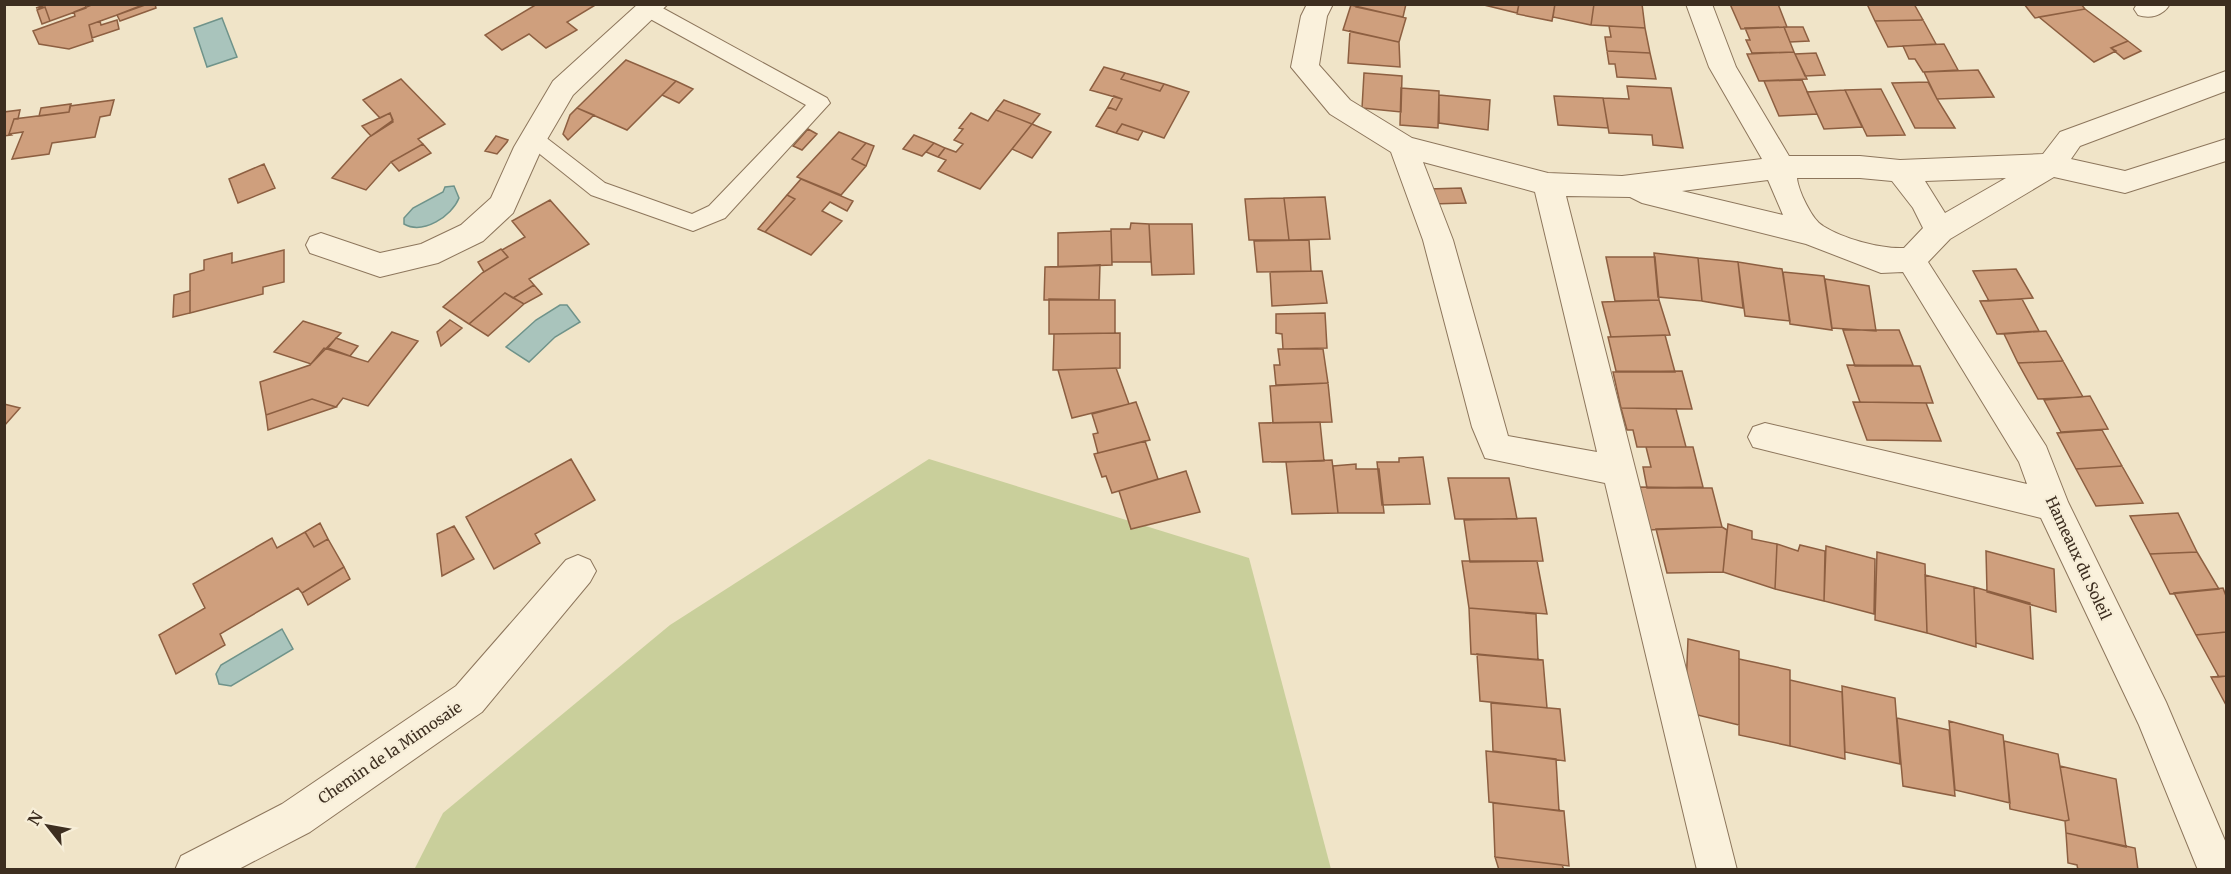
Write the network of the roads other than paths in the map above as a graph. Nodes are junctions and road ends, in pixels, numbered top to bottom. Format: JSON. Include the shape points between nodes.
{"nodes":[{"id":1,"x":1320,"y":4,"type":"edge"},
{"id":2,"x":1700,"y":4,"type":"edge"},
{"id":3,"x":653,"y":7,"type":"edge"},
{"id":4,"x":2226,"y":81,"type":"edge"},
{"id":5,"x":533,"y":138,"type":"junction"},
{"id":6,"x":1402,"y":146,"type":"junction"},
{"id":7,"x":2226,"y":150,"type":"edge"},
{"id":8,"x":2051,"y":165,"type":"junction"},
{"id":9,"x":1781,"y":167,"type":"junction"},
{"id":10,"x":1900,"y":171,"type":"junction"},
{"id":11,"x":1548,"y":184,"type":"junction"},
{"id":12,"x":1622,"y":187,"type":"junction"},
{"id":13,"x":1939,"y":231,"type":"junction"},
{"id":14,"x":1811,"y":234,"type":"junction"},
{"id":15,"x":321,"y":245,"type":"dead end"},
{"id":16,"x":1911,"y":260,"type":"junction"},
{"id":17,"x":1765,"y":437,"type":"dead end"},
{"id":18,"x":1619,"y":471,"type":"junction"},
{"id":19,"x":2052,"y":505,"type":"junction"},
{"id":20,"x":578,"y":571,"type":"dead end"},
{"id":21,"x":195,"y":870,"type":"edge"},
{"id":22,"x":1717,"y":870,"type":"edge"},
{"id":23,"x":2218,"y":870,"type":"edge"}],
"edges":[{"from":1,"to":6,"type":"street","via":[[1314,16],[1305,67],[1340,107]]},
{"from":2,"to":9,"type":"street","via":[[1723,67]]},
{"from":3,"to":5,"type":"street","via":[[563,88]]},
{"from":3,"to":5,"type":"lane","via":[[820,103],[717,212],[693,223],[598,189]]},
{"from":4,"to":8,"type":"street","via":[[2070,139]]},
{"from":5,"to":15,"type":"street","via":[[503,205],[472,233],[427,255],[381,265]]},
{"from":6,"to":11,"type":"street"},
{"from":6,"to":18,"type":"street","via":[[1438,240],[1497,448]]},
{"from":7,"to":8,"type":"street","via":[[2125,182]]},
{"from":8,"to":10,"type":"street"},
{"from":8,"to":13,"type":"street"},
{"from":9,"to":10,"type":"street"},
{"from":9,"to":12,"type":"street"},
{"from":9,"to":14,"type":"street","via":[[1791,204]]},
{"from":10,"to":13,"type":"street","via":[[1925,202]]},
{"from":11,"to":12,"type":"street"},
{"from":11,"to":18,"type":"street"},
{"from":12,"to":14,"type":"street"},
{"from":13,"to":16,"type":"street"},
{"from":14,"to":16,"type":"street","via":[[1881,261]]},
{"from":16,"to":19,"type":"street","name":"Hameaux du Soleil","via":[[2034,456]]},
{"from":17,"to":19,"type":"street"},
{"from":18,"to":22,"type":"street"},
{"from":19,"to":23,"type":"street","name":"Hameaux du Soleil","via":[[2153,715]]},
{"from":20,"to":21,"type":"street","name":"Chemin de la Mimosaie","via":[[469,699],[296,818]]}]}
